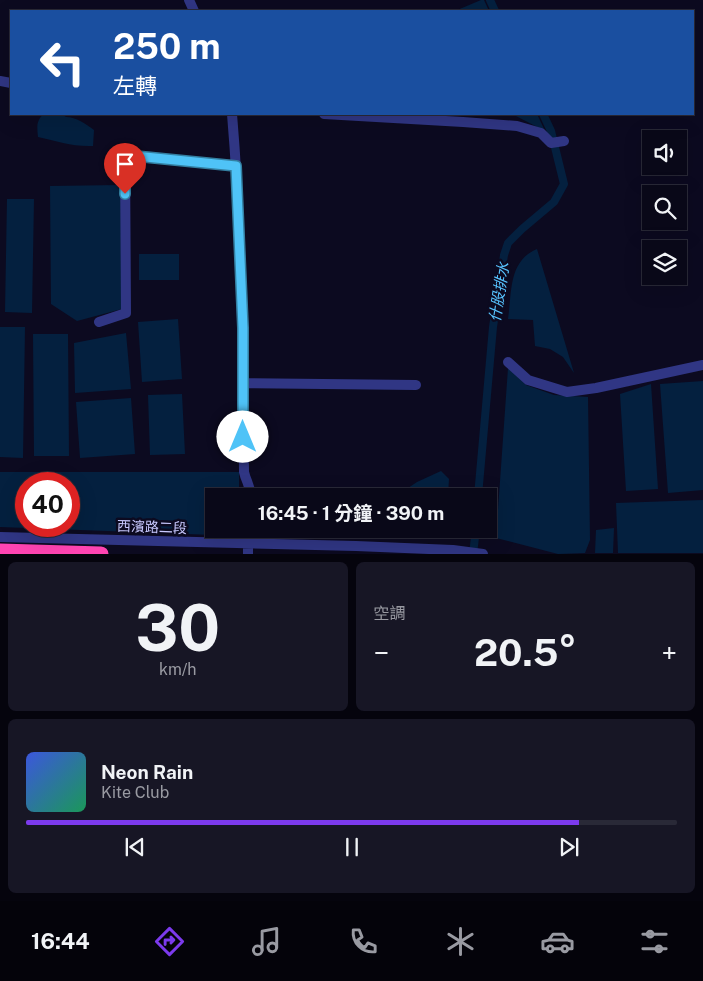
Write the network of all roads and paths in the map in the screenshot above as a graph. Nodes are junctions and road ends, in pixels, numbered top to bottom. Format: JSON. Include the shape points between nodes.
{"nodes":[{"id":1,"x":232,"y":115,"type":"edge"},
{"id":2,"x":341,"y":115,"type":"edge"},
{"id":3,"x":564,"y":141,"type":"dead end"},
{"id":4,"x":236,"y":166,"type":"junction"},
{"id":5,"x":99,"y":322,"type":"dead end"},
{"id":6,"x":508,"y":362,"type":"dead end"},
{"id":7,"x":703,"y":365,"type":"edge"},
{"id":8,"x":243,"y":383,"type":"junction"},
{"id":9,"x":416,"y":385,"type":"dead end"},
{"id":10,"x":250,"y":488,"type":"edge"},
{"id":11,"x":0,"y":537,"type":"edge"},
{"id":12,"x":248,"y":549,"type":"edge"},
{"id":13,"x":0,"y":551,"type":"edge"},
{"id":14,"x":101,"y":554,"type":"edge"},
{"id":15,"x":483,"y":554,"type":"edge"}],
"edges":[{"from":1,"to":4,"type":"street"},
{"from":2,"to":3,"type":"street","via":[[517,126],[541,133],[551,143]]},
{"from":4,"to":5,"type":"street","via":[[125,155],[126,313]]},
{"from":4,"to":8,"type":"street"},
{"from":6,"to":7,"type":"street","via":[[528,380],[567,392]]},
{"from":8,"to":9,"type":"street"},
{"from":8,"to":10,"type":"street","via":[[244,472]]},
{"from":11,"to":12,"type":"street","name":"西濱路二段"},
{"from":12,"to":15,"type":"street","name":"西濱路二段","via":[[453,550]]},
{"from":13,"to":14,"type":"highway"}]}
